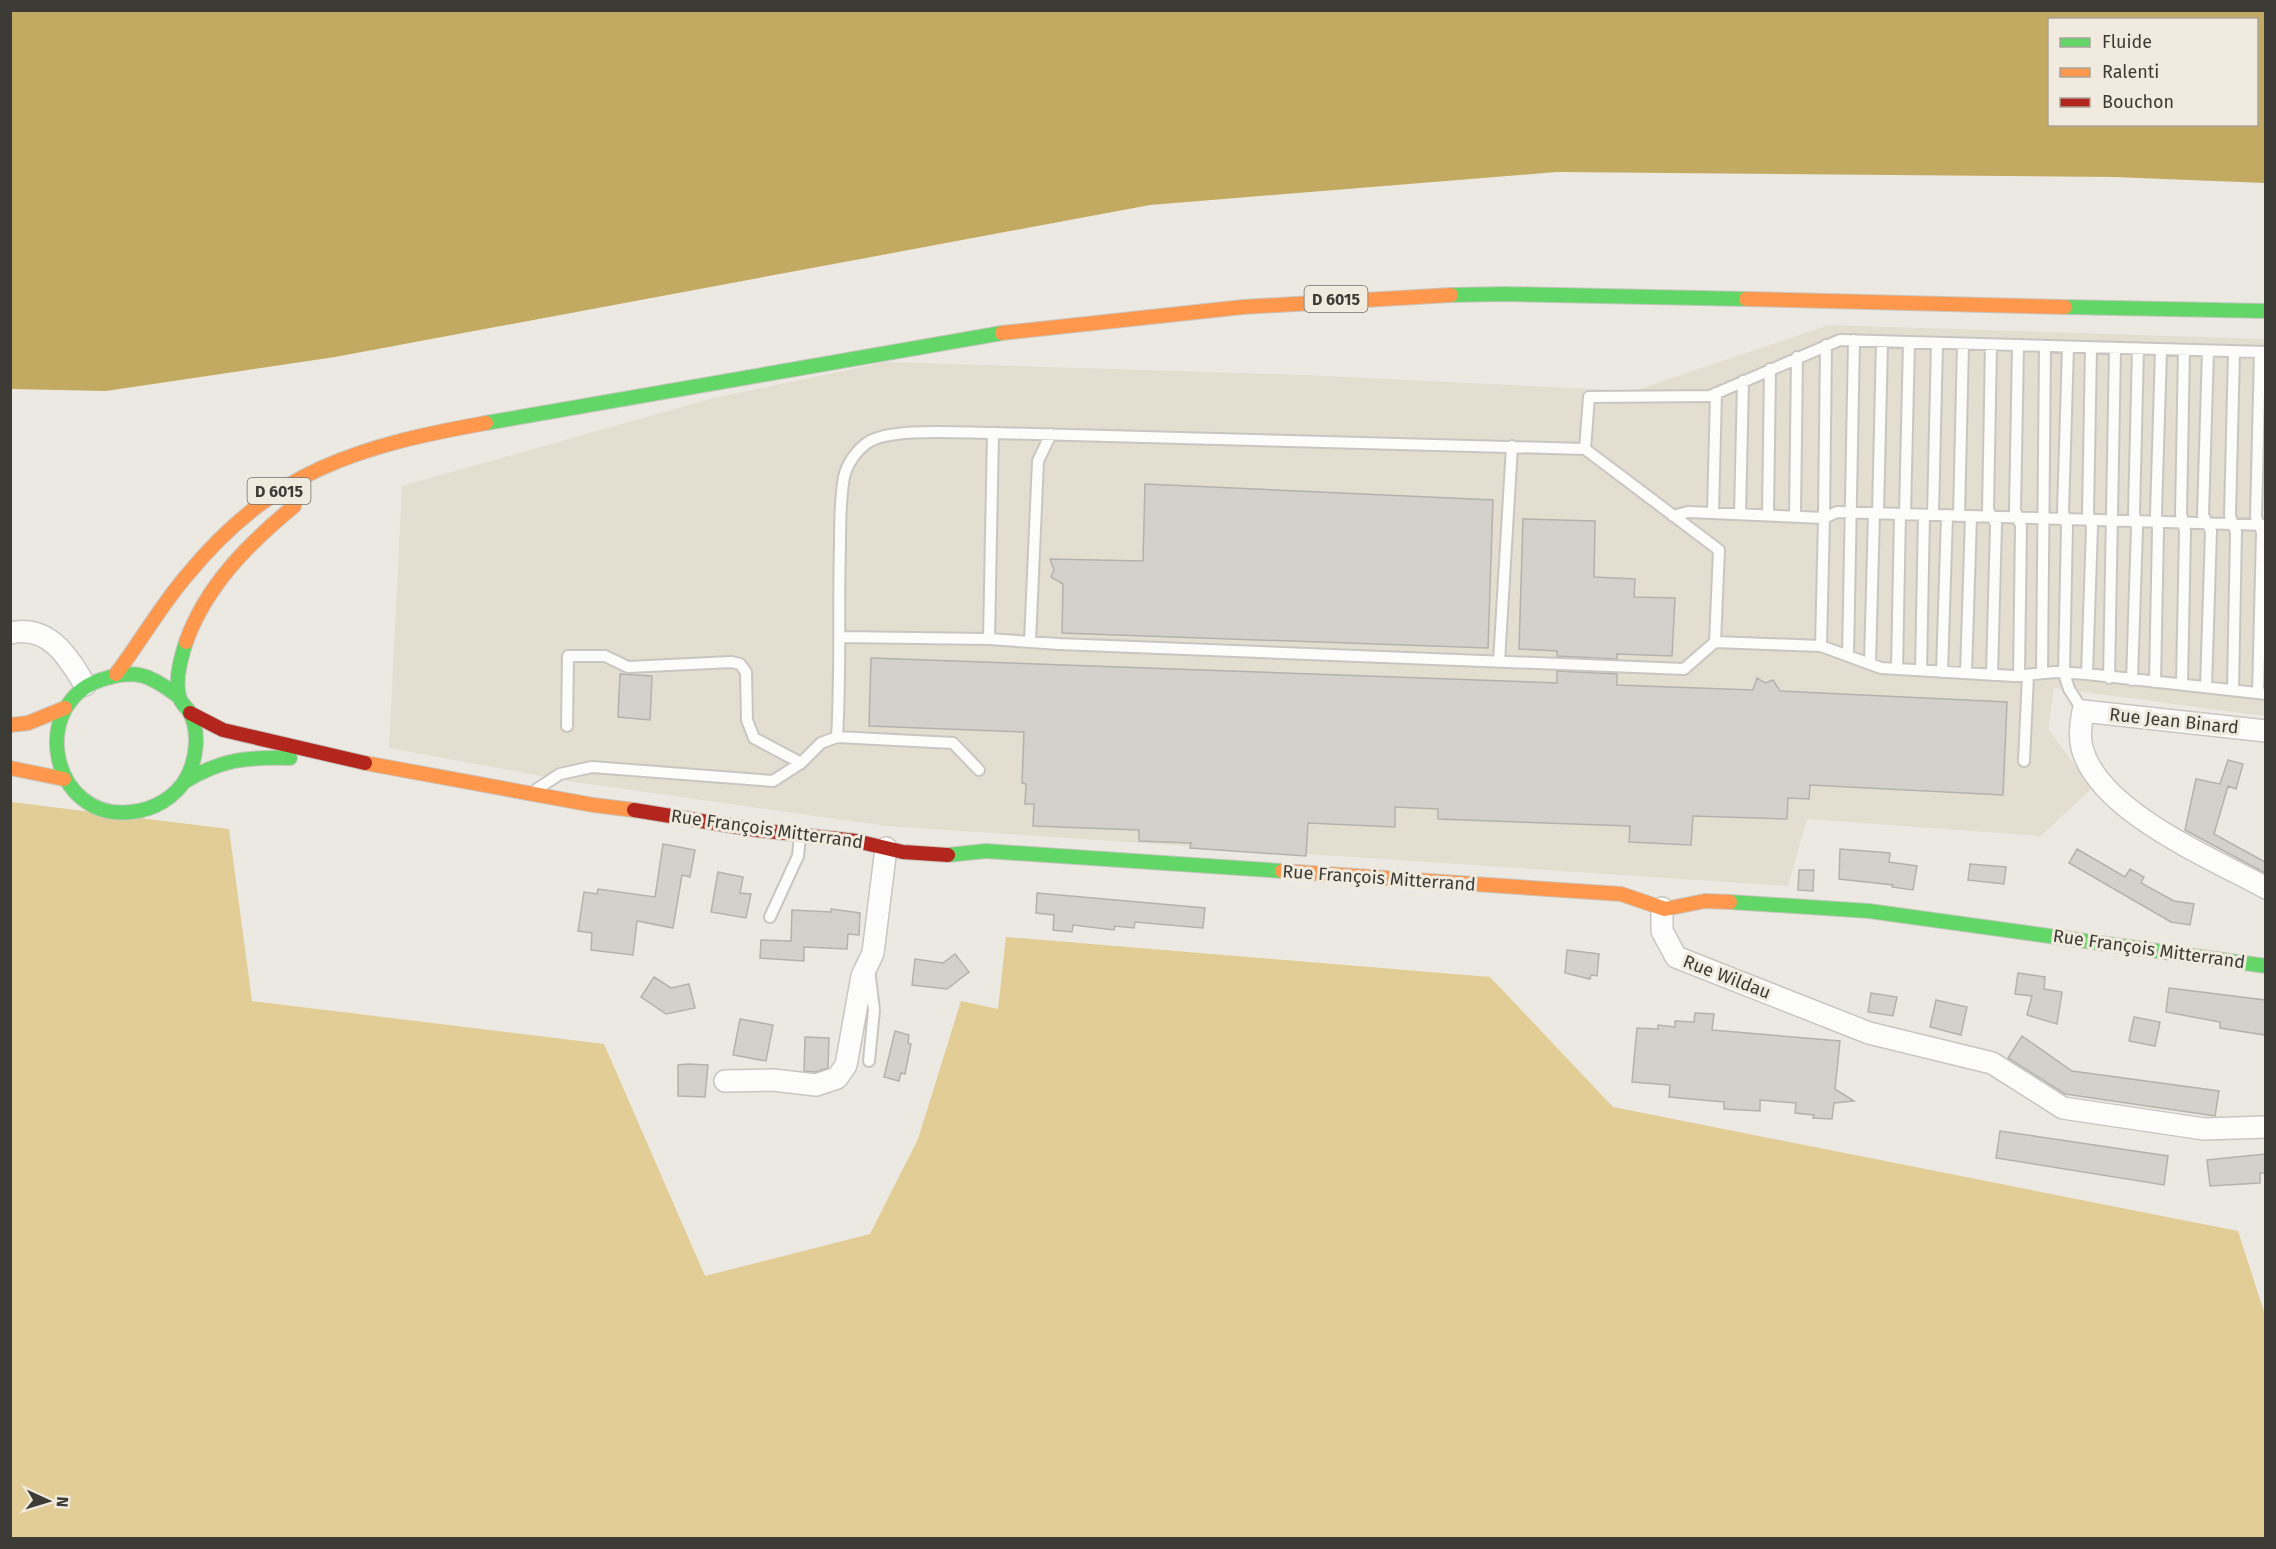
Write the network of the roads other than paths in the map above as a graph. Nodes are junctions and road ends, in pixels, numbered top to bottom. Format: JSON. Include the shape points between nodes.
{"nodes":[{"id":1,"x":2265,"y":311,"type":"edge"},
{"id":2,"x":1854,"y":340,"type":"junction"},
{"id":3,"x":1882,"y":341,"type":"junction"},
{"id":4,"x":1909,"y":342,"type":"junction"},
{"id":5,"x":1938,"y":343,"type":"junction"},
{"id":6,"x":1963,"y":344,"type":"junction"},
{"id":7,"x":1826,"y":345,"type":"junction"},
{"id":8,"x":1991,"y":345,"type":"junction"},
{"id":9,"x":2018,"y":346,"type":"junction"},
{"id":10,"x":2045,"y":347,"type":"junction"},
{"id":11,"x":2068,"y":347,"type":"junction"},
{"id":12,"x":2091,"y":348,"type":"junction"},
{"id":13,"x":2115,"y":349,"type":"junction"},
{"id":14,"x":2138,"y":349,"type":"junction"},
{"id":15,"x":2161,"y":350,"type":"junction"},
{"id":16,"x":2184,"y":350,"type":"junction"},
{"id":17,"x":2208,"y":351,"type":"junction"},
{"id":18,"x":2234,"y":352,"type":"junction"},
{"id":19,"x":2263,"y":352,"type":"edge"},
{"id":20,"x":1797,"y":357,"type":"junction"},
{"id":21,"x":1770,"y":369,"type":"junction"},
{"id":22,"x":1743,"y":381,"type":"junction"},
{"id":23,"x":1716,"y":393,"type":"junction"},
{"id":24,"x":993,"y":433,"type":"junction"},
{"id":25,"x":1051,"y":434,"type":"junction"},
{"id":26,"x":418,"y":436,"type":"junction"},
{"id":27,"x":1512,"y":446,"type":"junction"},
{"id":28,"x":1585,"y":449,"type":"junction"},
{"id":29,"x":336,"y":478,"type":"dead end"},
{"id":30,"x":309,"y":494,"type":"dead end"},
{"id":31,"x":1850,"y":512,"type":"junction"},
{"id":32,"x":1713,"y":513,"type":"junction"},
{"id":33,"x":1876,"y":513,"type":"junction"},
{"id":34,"x":1740,"y":514,"type":"junction"},
{"id":35,"x":1903,"y":514,"type":"junction"},
{"id":36,"x":1768,"y":515,"type":"junction"},
{"id":37,"x":1794,"y":515,"type":"junction"},
{"id":38,"x":1928,"y":515,"type":"junction"},
{"id":39,"x":1947,"y":515,"type":"junction"},
{"id":40,"x":1673,"y":516,"type":"junction"},
{"id":41,"x":1959,"y":516,"type":"junction"},
{"id":42,"x":1971,"y":516,"type":"junction"},
{"id":43,"x":1991,"y":517,"type":"junction"},
{"id":44,"x":1824,"y":518,"type":"junction"},
{"id":45,"x":2019,"y":518,"type":"junction"},
{"id":46,"x":2043,"y":518,"type":"junction"},
{"id":47,"x":2065,"y":519,"type":"junction"},
{"id":48,"x":2090,"y":520,"type":"junction"},
{"id":49,"x":2112,"y":521,"type":"junction"},
{"id":50,"x":2136,"y":521,"type":"junction"},
{"id":51,"x":2157,"y":522,"type":"junction"},
{"id":52,"x":2184,"y":523,"type":"junction"},
{"id":53,"x":2208,"y":524,"type":"junction"},
{"id":54,"x":2234,"y":524,"type":"junction"},
{"id":55,"x":2262,"y":525,"type":"edge"},
{"id":56,"x":10,"y":633,"type":"edge"},
{"id":57,"x":840,"y":637,"type":"junction"},
{"id":58,"x":989,"y":639,"type":"junction"},
{"id":59,"x":1030,"y":642,"type":"junction"},
{"id":60,"x":1715,"y":642,"type":"junction"},
{"id":61,"x":1821,"y":646,"type":"junction"},
{"id":62,"x":1848,"y":656,"type":"junction"},
{"id":63,"x":1499,"y":662,"type":"junction"},
{"id":64,"x":1870,"y":664,"type":"junction"},
{"id":65,"x":1897,"y":669,"type":"junction"},
{"id":66,"x":1921,"y":670,"type":"junction"},
{"id":67,"x":1942,"y":672,"type":"junction"},
{"id":68,"x":1966,"y":673,"type":"junction"},
{"id":69,"x":2042,"y":673,"type":"junction"},
{"id":70,"x":2064,"y":673,"type":"junction"},
{"id":71,"x":116,"y":674,"type":"junction"},
{"id":72,"x":2087,"y":674,"type":"junction"},
{"id":73,"x":1992,"y":675,"type":"junction"},
{"id":74,"x":2024,"y":675,"type":"junction"},
{"id":75,"x":2109,"y":678,"type":"junction"},
{"id":76,"x":2132,"y":680,"type":"junction"},
{"id":77,"x":2155,"y":681,"type":"junction"},
{"id":78,"x":2182,"y":684,"type":"junction"},
{"id":79,"x":85,"y":685,"type":"junction"},
{"id":80,"x":2206,"y":687,"type":"junction"},
{"id":81,"x":2233,"y":690,"type":"junction"},
{"id":82,"x":2262,"y":694,"type":"edge"},
{"id":83,"x":178,"y":696,"type":"junction"},
{"id":84,"x":65,"y":708,"type":"junction"},
{"id":85,"x":2083,"y":711,"type":"junction"},
{"id":86,"x":190,"y":713,"type":"junction"},
{"id":87,"x":10,"y":726,"type":"edge"},
{"id":88,"x":567,"y":726,"type":"dead end"},
{"id":89,"x":2265,"y":731,"type":"edge"},
{"id":90,"x":837,"y":737,"type":"junction"},
{"id":91,"x":342,"y":759,"type":"junction"},
{"id":92,"x":2024,"y":761,"type":"dead end"},
{"id":93,"x":801,"y":763,"type":"junction"},
{"id":94,"x":10,"y":768,"type":"edge"},
{"id":95,"x":979,"y":770,"type":"dead end"},
{"id":96,"x":64,"y":779,"type":"junction"},
{"id":97,"x":184,"y":782,"type":"junction"},
{"id":98,"x":530,"y":794,"type":"junction"},
{"id":99,"x":800,"y":834,"type":"junction"},
{"id":100,"x":886,"y":848,"type":"junction"},
{"id":101,"x":2265,"y":888,"type":"edge"},
{"id":102,"x":1662,"y":909,"type":"junction"},
{"id":103,"x":770,"y":917,"type":"dead end"},
{"id":104,"x":868,"y":964,"type":"junction"},
{"id":105,"x":2265,"y":966,"type":"edge"},
{"id":106,"x":869,"y":1061,"type":"dead end"},
{"id":107,"x":725,"y":1081,"type":"dead end"},
{"id":108,"x":2265,"y":1126,"type":"edge"}],
"edges":[{"from":1,"to":26,"type":"main road","number":"D 6015","via":[[1506,294],[1266,303],[979,337]]},
{"from":2,"to":3,"type":"lane"},
{"from":2,"to":7,"type":"lane"},
{"from":2,"to":31,"type":"lane"},
{"from":3,"to":4,"type":"lane"},
{"from":3,"to":33,"type":"lane"},
{"from":4,"to":5,"type":"lane"},
{"from":4,"to":35,"type":"lane"},
{"from":5,"to":6,"type":"lane"},
{"from":5,"to":38,"type":"lane"},
{"from":6,"to":8,"type":"lane"},
{"from":6,"to":41,"type":"lane"},
{"from":7,"to":20,"type":"lane"},
{"from":7,"to":44,"type":"lane"},
{"from":8,"to":9,"type":"lane"},
{"from":8,"to":43,"type":"lane"},
{"from":9,"to":10,"type":"lane"},
{"from":9,"to":45,"type":"lane","via":[[2015,510]]},
{"from":10,"to":11,"type":"lane"},
{"from":10,"to":46,"type":"lane"},
{"from":11,"to":12,"type":"lane"},
{"from":11,"to":47,"type":"lane"},
{"from":12,"to":13,"type":"lane"},
{"from":12,"to":48,"type":"lane"},
{"from":13,"to":14,"type":"lane"},
{"from":13,"to":49,"type":"lane"},
{"from":14,"to":15,"type":"lane"},
{"from":14,"to":50,"type":"lane"},
{"from":15,"to":16,"type":"lane"},
{"from":15,"to":51,"type":"lane"},
{"from":16,"to":17,"type":"lane"},
{"from":16,"to":52,"type":"lane"},
{"from":17,"to":18,"type":"lane"},
{"from":17,"to":53,"type":"lane","via":[[2203,515]]},
{"from":18,"to":19,"type":"lane"},
{"from":18,"to":54,"type":"lane","via":[[2230,516]]},
{"from":19,"to":55,"type":"lane","via":[[2256,517]]},
{"from":20,"to":21,"type":"lane"},
{"from":20,"to":37,"type":"lane"},
{"from":21,"to":22,"type":"lane"},
{"from":21,"to":36,"type":"lane"},
{"from":22,"to":23,"type":"lane"},
{"from":22,"to":34,"type":"lane"},
{"from":23,"to":28,"type":"lane","via":[[1589,397]]},
{"from":23,"to":32,"type":"lane"},
{"from":24,"to":25,"type":"lane"},
{"from":24,"to":57,"type":"lane","via":[[885,435],[854,455],[844,474],[841,503],[837,621]]},
{"from":24,"to":58,"type":"lane"},
{"from":25,"to":27,"type":"lane"},
{"from":25,"to":59,"type":"lane","via":[[1038,461]]},
{"from":26,"to":29,"type":"main road","number":"D 6015"},
{"from":26,"to":71,"type":"main road","number":"D 6015","via":[[345,456],[302,476],[263,502],[205,553]]},
{"from":27,"to":28,"type":"lane"},
{"from":27,"to":63,"type":"lane"},
{"from":28,"to":40,"type":"lane"},
{"from":30,"to":83,"type":"main road","number":"D 6015","via":[[264,530],[222,576],[188,632]]},
{"from":31,"to":33,"type":"lane"},
{"from":31,"to":44,"type":"lane"},
{"from":31,"to":62,"type":"lane"},
{"from":32,"to":34,"type":"lane"},
{"from":32,"to":40,"type":"lane"},
{"from":33,"to":35,"type":"lane"},
{"from":33,"to":64,"type":"lane"},
{"from":34,"to":36,"type":"lane"},
{"from":35,"to":38,"type":"lane"},
{"from":35,"to":65,"type":"lane"},
{"from":36,"to":37,"type":"lane"},
{"from":37,"to":44,"type":"lane"},
{"from":38,"to":39,"type":"lane"},
{"from":38,"to":66,"type":"lane"},
{"from":39,"to":41,"type":"lane"},
{"from":39,"to":67,"type":"lane"},
{"from":40,"to":60,"type":"lane","via":[[1719,550]]},
{"from":41,"to":42,"type":"lane"},
{"from":42,"to":43,"type":"lane"},
{"from":42,"to":68,"type":"lane"},
{"from":43,"to":45,"type":"lane"},
{"from":43,"to":73,"type":"lane","via":[[1996,524]]},
{"from":44,"to":61,"type":"lane"},
{"from":45,"to":46,"type":"lane"},
{"from":45,"to":74,"type":"lane"},
{"from":46,"to":47,"type":"lane"},
{"from":46,"to":69,"type":"lane"},
{"from":47,"to":48,"type":"lane"},
{"from":47,"to":70,"type":"lane"},
{"from":48,"to":49,"type":"lane"},
{"from":48,"to":72,"type":"lane"},
{"from":49,"to":50,"type":"lane"},
{"from":49,"to":75,"type":"lane"},
{"from":50,"to":51,"type":"lane"},
{"from":50,"to":76,"type":"lane"},
{"from":51,"to":52,"type":"lane"},
{"from":51,"to":77,"type":"lane"},
{"from":52,"to":53,"type":"lane"},
{"from":52,"to":78,"type":"lane"},
{"from":53,"to":54,"type":"lane"},
{"from":53,"to":80,"type":"lane","via":[[2211,531]]},
{"from":54,"to":55,"type":"lane"},
{"from":54,"to":81,"type":"lane"},
{"from":55,"to":82,"type":"lane"},
{"from":56,"to":79,"type":"street","via":[[30,632],[54,643]]},
{"from":57,"to":58,"type":"lane"},
{"from":57,"to":90,"type":"lane"},
{"from":58,"to":59,"type":"lane"},
{"from":59,"to":63,"type":"lane"},
{"from":60,"to":61,"type":"lane"},
{"from":60,"to":63,"type":"lane","via":[[1684,669]]},
{"from":61,"to":62,"type":"lane"},
{"from":62,"to":64,"type":"lane"},
{"from":64,"to":65,"type":"lane"},
{"from":65,"to":66,"type":"lane"},
{"from":66,"to":67,"type":"lane"},
{"from":67,"to":68,"type":"lane"},
{"from":68,"to":73,"type":"lane"},
{"from":69,"to":70,"type":"lane"},
{"from":69,"to":74,"type":"lane"},
{"from":70,"to":72,"type":"lane"},
{"from":70,"to":85,"type":"lane","via":[[2068,689]]},
{"from":71,"to":79,"type":"main road"},
{"from":71,"to":83,"type":"main road","via":[[149,676]]},
{"from":72,"to":75,"type":"lane"},
{"from":73,"to":74,"type":"lane"},
{"from":74,"to":92,"type":"lane"},
{"from":75,"to":76,"type":"lane"},
{"from":76,"to":77,"type":"lane"},
{"from":77,"to":78,"type":"lane"},
{"from":78,"to":80,"type":"lane"},
{"from":79,"to":84,"type":"main road"},
{"from":80,"to":81,"type":"lane"},
{"from":81,"to":82,"type":"lane"},
{"from":83,"to":86,"type":"main road"},
{"from":84,"to":87,"type":"main road"},
{"from":84,"to":96,"type":"main road","via":[[56,745]]},
{"from":85,"to":89,"type":"street","name":"Rue Jean Binard"},
{"from":85,"to":101,"type":"street","via":[[2082,749],[2090,766],[2119,800],[2172,838]]},
{"from":86,"to":91,"type":"main road","via":[[223,730]]},
{"from":86,"to":97,"type":"main road","via":[[196,752]]},
{"from":88,"to":93,"type":"lane","via":[[568,656],[605,657],[628,667],[731,662],[740,664],[746,672],[747,720],[754,738]]},
{"from":90,"to":93,"type":"lane","via":[[821,743]]},
{"from":90,"to":95,"type":"lane","via":[[953,743]]},
{"from":91,"to":97,"type":"main road","via":[[237,757],[210,765]]},
{"from":91,"to":98,"type":"main road","name":"Rue François Mitterrand"},
{"from":93,"to":98,"type":"lane","via":[[773,781],[592,767],[560,774]]},
{"from":94,"to":96,"type":"main road"},
{"from":96,"to":97,"type":"main road","via":[[84,800],[116,813],[148,810],[171,797]]},
{"from":98,"to":99,"type":"main road","name":"Rue François Mitterrand"},
{"from":99,"to":100,"type":"main road","name":"Rue François Mitterrand"},
{"from":99,"to":103,"type":"lane","via":[[798,856]]},
{"from":100,"to":102,"type":"main road","name":"Rue François Mitterrand","via":[[949,855],[986,851],[1621,894]]},
{"from":100,"to":104,"type":"street","name":"Rue François Mitterrand","via":[[873,952]]},
{"from":102,"to":105,"type":"main road","name":"Rue François Mitterrand","via":[[1704,900],[1869,911]]},
{"from":102,"to":108,"type":"street","name":"Rue Wildau","via":[[1662,931],[1676,957],[1869,1033],[1992,1062],[2063,1108],[2204,1129]]},
{"from":104,"to":106,"type":"lane","via":[[874,1010]]},
{"from":104,"to":107,"type":"street","name":"Rue François Mitterrand","via":[[862,976],[846,1065],[837,1078],[816,1085],[773,1080]]}]}
